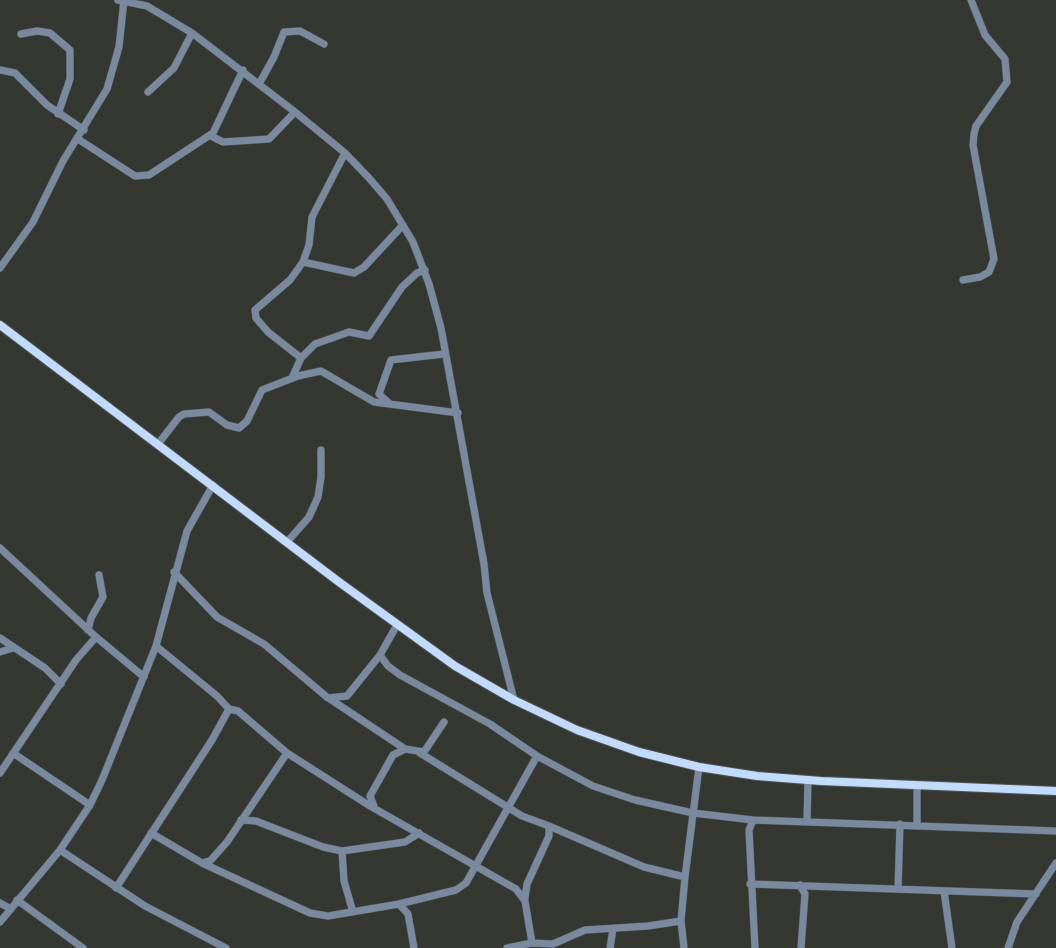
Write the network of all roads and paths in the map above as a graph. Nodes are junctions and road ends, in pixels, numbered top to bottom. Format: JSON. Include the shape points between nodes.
{"nodes":[{"id":1,"x":971,"y":0,"type":"edge"},
{"id":2,"x":122,"y":1,"type":"edge"},
{"id":3,"x":192,"y":33,"type":"junction"},
{"id":4,"x":21,"y":34,"type":"dead end"},
{"id":5,"x":324,"y":44,"type":"dead end"},
{"id":6,"x":0,"y":70,"type":"edge"},
{"id":7,"x":243,"y":70,"type":"junction"},
{"id":8,"x":259,"y":84,"type":"junction"},
{"id":9,"x":148,"y":92,"type":"dead end"},
{"id":10,"x":295,"y":112,"type":"junction"},
{"id":11,"x":58,"y":114,"type":"junction"},
{"id":12,"x":84,"y":130,"type":"junction"},
{"id":13,"x":211,"y":136,"type":"junction"},
{"id":14,"x":78,"y":139,"type":"junction"},
{"id":15,"x":345,"y":153,"type":"junction"},
{"id":16,"x":403,"y":225,"type":"junction"},
{"id":17,"x":303,"y":262,"type":"junction"},
{"id":18,"x":0,"y":268,"type":"edge"},
{"id":19,"x":424,"y":270,"type":"junction"},
{"id":20,"x":963,"y":280,"type":"dead end"},
{"id":21,"x":0,"y":326,"type":"edge"},
{"id":22,"x":444,"y":354,"type":"junction"},
{"id":23,"x":301,"y":358,"type":"junction"},
{"id":24,"x":292,"y":378,"type":"junction"},
{"id":25,"x":390,"y":404,"type":"junction"},
{"id":26,"x":458,"y":413,"type":"junction"},
{"id":27,"x":158,"y":444,"type":"junction"},
{"id":28,"x":321,"y":450,"type":"dead end"},
{"id":29,"x":213,"y":485,"type":"junction"},
{"id":30,"x":288,"y":541,"type":"junction"},
{"id":31,"x":0,"y":548,"type":"edge"},
{"id":32,"x":174,"y":572,"type":"junction"},
{"id":33,"x":99,"y":575,"type":"dead end"},
{"id":34,"x":397,"y":625,"type":"junction"},
{"id":35,"x":88,"y":630,"type":"junction"},
{"id":36,"x":96,"y":637,"type":"junction"},
{"id":37,"x":1,"y":639,"type":"edge"},
{"id":38,"x":156,"y":646,"type":"junction"},
{"id":39,"x":13,"y":648,"type":"junction"},
{"id":40,"x":0,"y":652,"type":"edge"},
{"id":41,"x":380,"y":655,"type":"junction"},
{"id":42,"x":144,"y":677,"type":"junction"},
{"id":43,"x":61,"y":684,"type":"junction"},
{"id":44,"x":328,"y":698,"type":"junction"},
{"id":45,"x":514,"y":700,"type":"junction"},
{"id":46,"x":228,"y":709,"type":"junction"},
{"id":47,"x":444,"y":722,"type":"dead end"},
{"id":48,"x":405,"y":749,"type":"junction"},
{"id":49,"x":284,"y":750,"type":"junction"},
{"id":50,"x":13,"y":753,"type":"junction"},
{"id":51,"x":420,"y":753,"type":"junction"},
{"id":52,"x":537,"y":756,"type":"junction"},
{"id":53,"x":699,"y":766,"type":"junction"},
{"id":54,"x":0,"y":773,"type":"edge"},
{"id":55,"x":808,"y":780,"type":"junction"},
{"id":56,"x":917,"y":785,"type":"junction"},
{"id":57,"x":1056,"y":791,"type":"edge"},
{"id":58,"x":90,"y":805,"type":"junction"},
{"id":59,"x":508,"y":806,"type":"junction"},
{"id":60,"x":375,"y":808,"type":"junction"},
{"id":61,"x":693,"y":813,"type":"junction"},
{"id":62,"x":241,"y":820,"type":"junction"},
{"id":63,"x":753,"y":820,"type":"junction"},
{"id":64,"x":807,"y":822,"type":"junction"},
{"id":65,"x":900,"y":824,"type":"junction"},
{"id":66,"x":917,"y":825,"type":"junction"},
{"id":67,"x":549,"y":826,"type":"junction"},
{"id":68,"x":1056,"y":831,"type":"edge"},
{"id":69,"x":151,"y":833,"type":"junction"},
{"id":70,"x":419,"y":833,"type":"junction"},
{"id":71,"x":60,"y":850,"type":"junction"},
{"id":72,"x":342,"y":851,"type":"junction"},
{"id":73,"x":202,"y":863,"type":"junction"},
{"id":74,"x":1056,"y":863,"type":"edge"},
{"id":75,"x":477,"y":865,"type":"junction"},
{"id":76,"x":685,"y":877,"type":"junction"},
{"id":77,"x":527,"y":884,"type":"junction"},
{"id":78,"x":750,"y":884,"type":"junction"},
{"id":79,"x":800,"y":885,"type":"junction"},
{"id":80,"x":812,"y":885,"type":"junction"},
{"id":81,"x":116,"y":888,"type":"junction"},
{"id":82,"x":516,"y":889,"type":"junction"},
{"id":83,"x":898,"y":890,"type":"junction"},
{"id":84,"x":944,"y":891,"type":"junction"},
{"id":85,"x":805,"y":894,"type":"junction"},
{"id":86,"x":1036,"y":894,"type":"junction"},
{"id":87,"x":17,"y":900,"type":"junction"},
{"id":88,"x":414,"y":900,"type":"junction"},
{"id":89,"x":525,"y":901,"type":"junction"},
{"id":90,"x":0,"y":903,"type":"edge"},
{"id":91,"x":399,"y":904,"type":"junction"},
{"id":92,"x":11,"y":909,"type":"junction"},
{"id":93,"x":353,"y":912,"type":"junction"},
{"id":94,"x":408,"y":914,"type":"junction"},
{"id":95,"x":681,"y":921,"type":"junction"},
{"id":96,"x":0,"y":922,"type":"edge"},
{"id":97,"x":613,"y":929,"type":"junction"},
{"id":98,"x":532,"y":943,"type":"junction"},
{"id":99,"x":83,"y":948,"type":"edge"},
{"id":100,"x":226,"y":948,"type":"edge"},
{"id":101,"x":414,"y":948,"type":"edge"},
{"id":102,"x":507,"y":948,"type":"edge"},
{"id":103,"x":610,"y":948,"type":"edge"},
{"id":104,"x":684,"y":948,"type":"edge"},
{"id":105,"x":755,"y":948,"type":"edge"},
{"id":106,"x":801,"y":948,"type":"edge"},
{"id":107,"x":952,"y":948,"type":"edge"},
{"id":108,"x":1008,"y":948,"type":"edge"}],
"edges":[{"from":1,"to":20,"type":"street","via":[[985,35],[1005,60],[1007,82],[974,134],[994,259],[980,278]]},
{"from":2,"to":3,"type":"street","via":[[147,6]]},
{"from":2,"to":12,"type":"street","via":[[114,70]]},
{"from":3,"to":7,"type":"street"},
{"from":3,"to":9,"type":"street","via":[[174,68]]},
{"from":4,"to":11,"type":"street","via":[[43,31],[70,48],[70,79]]},
{"from":5,"to":8,"type":"street","via":[[300,31],[284,32]]},
{"from":6,"to":11,"type":"street","via":[[15,74]]},
{"from":7,"to":8,"type":"street"},
{"from":7,"to":13,"type":"street"},
{"from":8,"to":10,"type":"street"},
{"from":10,"to":13,"type":"street","via":[[269,139],[224,142]]},
{"from":10,"to":15,"type":"street"},
{"from":11,"to":12,"type":"street"},
{"from":12,"to":14,"type":"street"},
{"from":13,"to":14,"type":"street","via":[[149,175],[139,177]]},
{"from":14,"to":18,"type":"street","via":[[33,222]]},
{"from":15,"to":16,"type":"street","via":[[387,200]]},
{"from":15,"to":17,"type":"street","via":[[312,217]]},
{"from":16,"to":17,"type":"street","via":[[354,273]]},
{"from":16,"to":19,"type":"street"},
{"from":17,"to":23,"type":"street","via":[[290,279],[260,303],[255,314],[268,332]]},
{"from":19,"to":22,"type":"street","via":[[441,328]]},
{"from":19,"to":23,"type":"street","via":[[402,286],[369,336],[349,332],[315,344]]},
{"from":21,"to":27,"type":"main road"},
{"from":22,"to":25,"type":"street","via":[[391,360],[379,394]]},
{"from":22,"to":26,"type":"street"},
{"from":23,"to":24,"type":"street"},
{"from":24,"to":25,"type":"street","via":[[321,371],[368,400]]},
{"from":24,"to":27,"type":"street","via":[[262,390],[240,428],[227,425],[209,412],[184,414]]},
{"from":25,"to":26,"type":"street"},
{"from":26,"to":45,"type":"street","via":[[487,593]]},
{"from":27,"to":29,"type":"main road"},
{"from":28,"to":30,"type":"street","via":[[318,497],[309,517]]},
{"from":29,"to":30,"type":"main road"},
{"from":29,"to":32,"type":"street","via":[[187,531]]},
{"from":30,"to":34,"type":"main road"},
{"from":31,"to":35,"type":"street"},
{"from":32,"to":38,"type":"street"},
{"from":32,"to":44,"type":"street","via":[[217,617],[264,644]]},
{"from":33,"to":35,"type":"street","via":[[103,597]]},
{"from":34,"to":41,"type":"street"},
{"from":34,"to":45,"type":"main road","via":[[455,666]]},
{"from":35,"to":36,"type":"street"},
{"from":36,"to":42,"type":"street"},
{"from":36,"to":43,"type":"street"},
{"from":37,"to":39,"type":"street"},
{"from":37,"to":40,"type":"street"},
{"from":38,"to":42,"type":"street"},
{"from":38,"to":46,"type":"street"},
{"from":39,"to":40,"type":"street"},
{"from":39,"to":43,"type":"street","via":[[45,668]]},
{"from":41,"to":44,"type":"street","via":[[347,696]]},
{"from":41,"to":52,"type":"street","via":[[400,675],[490,724]]},
{"from":42,"to":58,"type":"street"},
{"from":43,"to":50,"type":"street"},
{"from":44,"to":48,"type":"street"},
{"from":45,"to":53,"type":"main road","via":[[605,741]]},
{"from":46,"to":49,"type":"street","via":[[247,717]]},
{"from":46,"to":69,"type":"street"},
{"from":47,"to":51,"type":"street"},
{"from":48,"to":51,"type":"street"},
{"from":48,"to":60,"type":"street","via":[[393,755],[370,796]]},
{"from":49,"to":60,"type":"street"},
{"from":49,"to":62,"type":"street"},
{"from":50,"to":54,"type":"street"},
{"from":50,"to":58,"type":"street"},
{"from":51,"to":59,"type":"street"},
{"from":52,"to":59,"type":"street"},
{"from":52,"to":61,"type":"street","via":[[610,793]]},
{"from":53,"to":55,"type":"main road"},
{"from":53,"to":61,"type":"street"},
{"from":55,"to":56,"type":"main road"},
{"from":55,"to":64,"type":"street"},
{"from":56,"to":57,"type":"main road"},
{"from":56,"to":66,"type":"street"},
{"from":58,"to":71,"type":"street"},
{"from":59,"to":67,"type":"street"},
{"from":59,"to":75,"type":"street"},
{"from":60,"to":70,"type":"street"},
{"from":61,"to":63,"type":"street"},
{"from":61,"to":76,"type":"street"},
{"from":62,"to":72,"type":"street","via":[[256,821]]},
{"from":62,"to":73,"type":"street","via":[[214,857]]},
{"from":63,"to":64,"type":"street"},
{"from":63,"to":78,"type":"street","via":[[749,830]]},
{"from":64,"to":65,"type":"street"},
{"from":65,"to":66,"type":"street"},
{"from":65,"to":83,"type":"street"},
{"from":66,"to":68,"type":"street"},
{"from":67,"to":76,"type":"street","via":[[644,867]]},
{"from":67,"to":77,"type":"street","via":[[549,836]]},
{"from":69,"to":73,"type":"street"},
{"from":69,"to":81,"type":"street"},
{"from":70,"to":72,"type":"street","via":[[405,842]]},
{"from":70,"to":75,"type":"street"},
{"from":71,"to":81,"type":"street"},
{"from":71,"to":87,"type":"street"},
{"from":72,"to":93,"type":"street","via":[[344,881]]},
{"from":73,"to":93,"type":"street","via":[[310,913],[328,916]]},
{"from":74,"to":86,"type":"street"},
{"from":75,"to":82,"type":"street"},
{"from":75,"to":88,"type":"street","via":[[461,888]]},
{"from":76,"to":95,"type":"street"},
{"from":77,"to":82,"type":"street"},
{"from":77,"to":89,"type":"street"},
{"from":78,"to":79,"type":"street"},
{"from":78,"to":105,"type":"street"},
{"from":79,"to":80,"type":"street"},
{"from":79,"to":85,"type":"street"},
{"from":80,"to":83,"type":"street"},
{"from":80,"to":85,"type":"street"},
{"from":81,"to":100,"type":"street"},
{"from":82,"to":89,"type":"street"},
{"from":83,"to":84,"type":"street"},
{"from":84,"to":86,"type":"street"},
{"from":84,"to":107,"type":"street"},
{"from":85,"to":106,"type":"street"},
{"from":86,"to":108,"type":"street","via":[[1017,922]]},
{"from":87,"to":92,"type":"street"},
{"from":87,"to":99,"type":"street"},
{"from":88,"to":91,"type":"street"},
{"from":88,"to":94,"type":"street"},
{"from":89,"to":98,"type":"street"},
{"from":90,"to":92,"type":"street"},
{"from":91,"to":93,"type":"street"},
{"from":91,"to":94,"type":"street"},
{"from":92,"to":96,"type":"street"},
{"from":94,"to":101,"type":"street"},
{"from":95,"to":97,"type":"street"},
{"from":95,"to":104,"type":"street"},
{"from":97,"to":98,"type":"street","via":[[585,930],[553,944]]},
{"from":97,"to":103,"type":"street"},
{"from":98,"to":102,"type":"street"}]}
